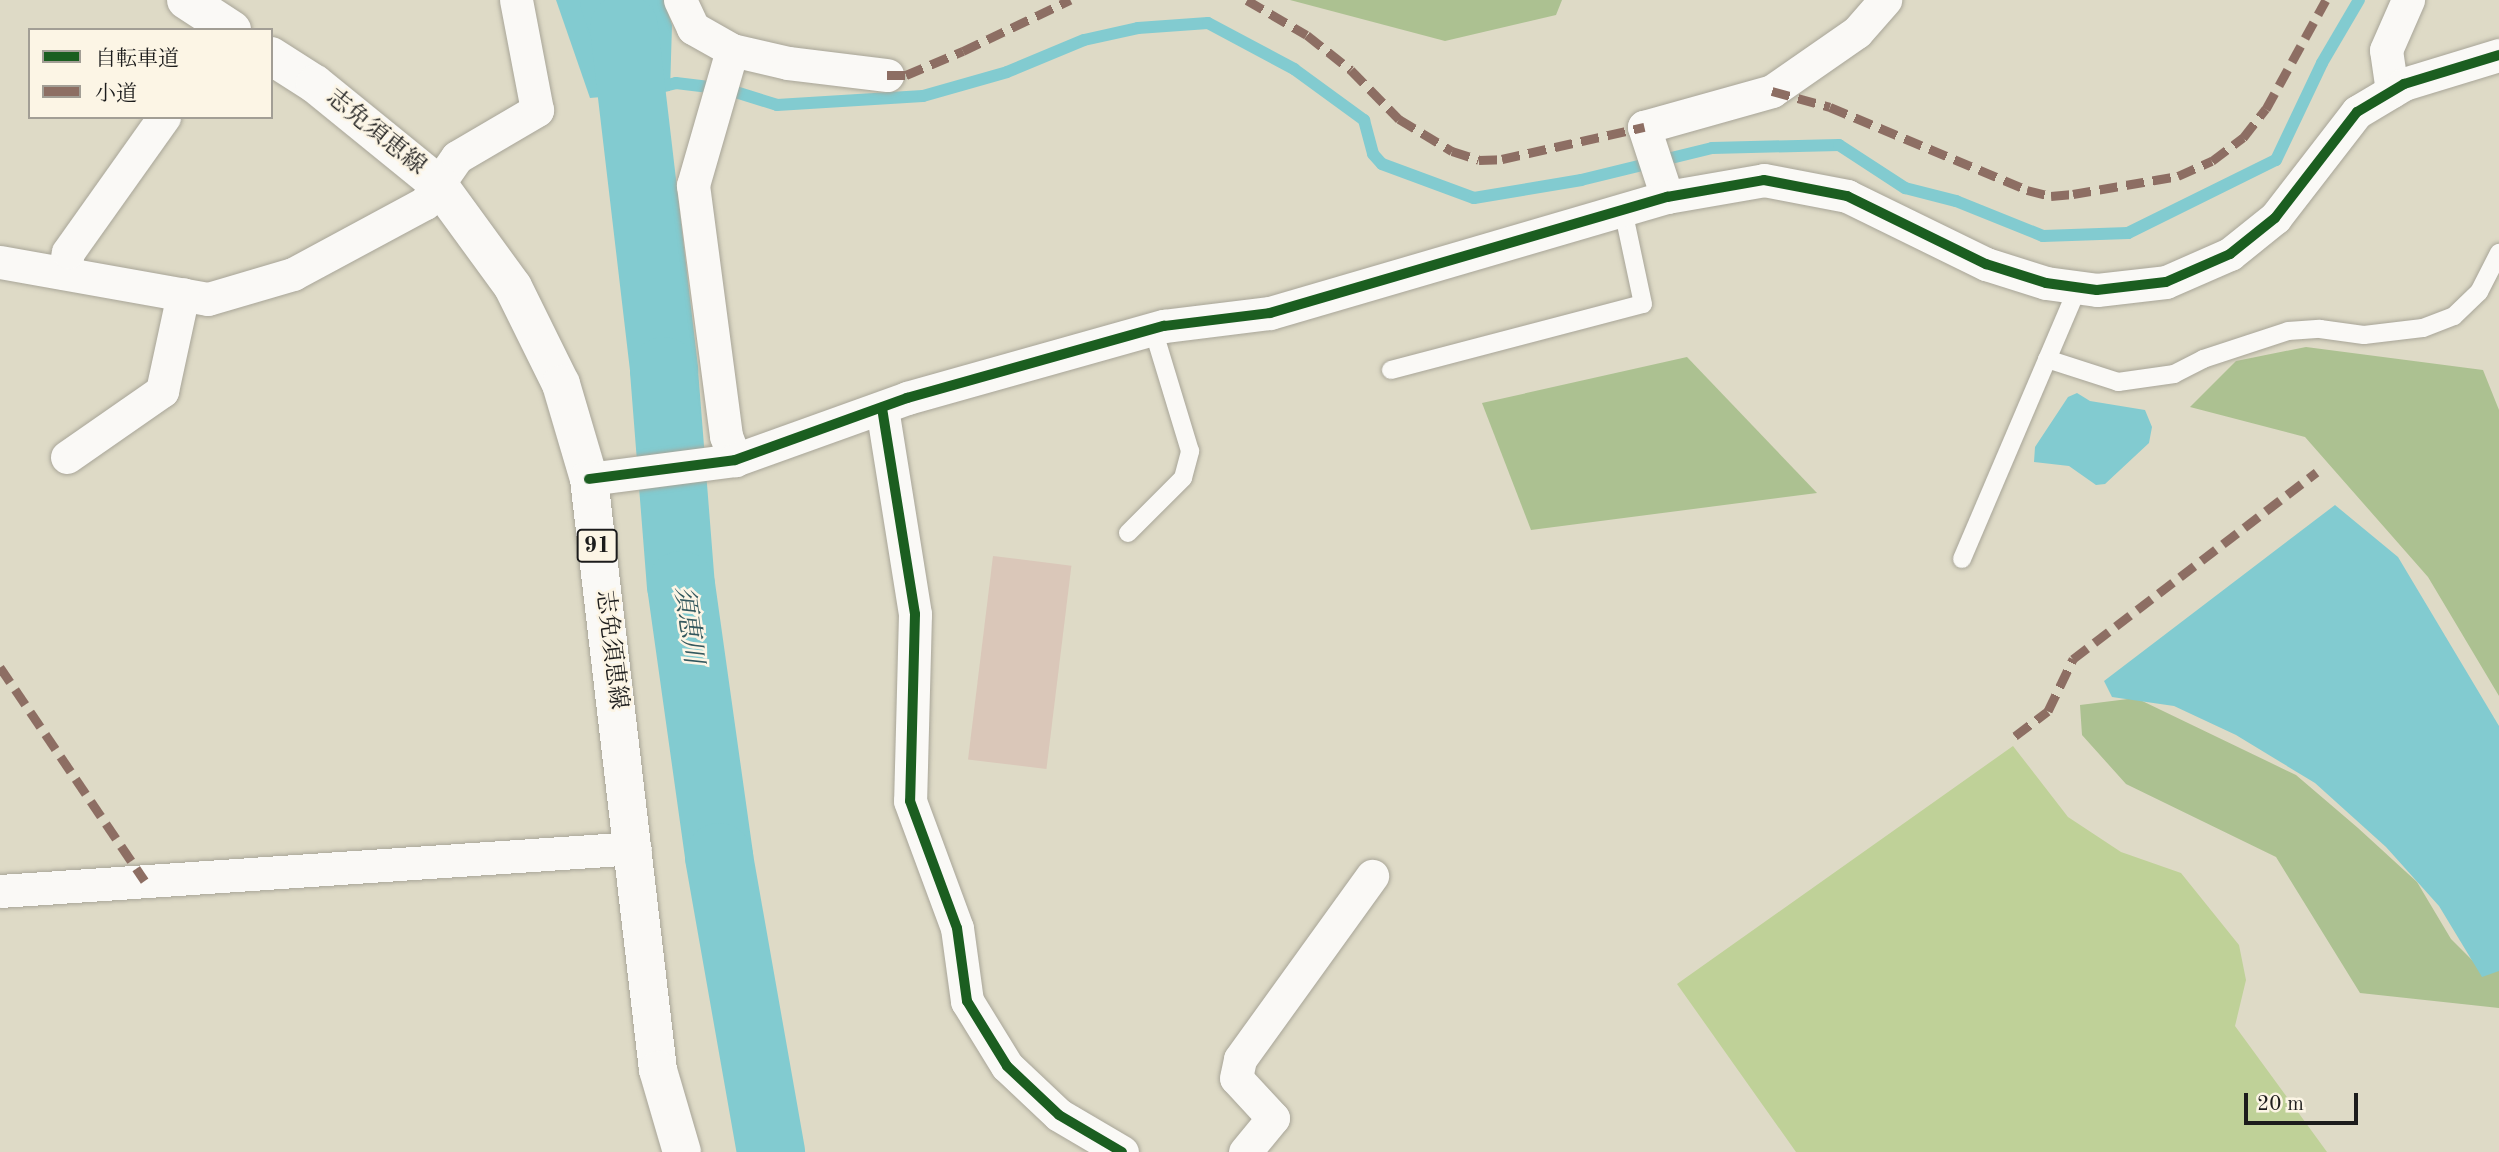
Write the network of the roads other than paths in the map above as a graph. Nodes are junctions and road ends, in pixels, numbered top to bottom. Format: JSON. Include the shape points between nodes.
{"nodes":[{"id":1,"x":186,"y":0,"type":"edge"},
{"id":2,"x":516,"y":0,"type":"edge"},
{"id":3,"x":680,"y":0,"type":"edge"},
{"id":4,"x":1885,"y":0,"type":"edge"},
{"id":5,"x":2408,"y":0,"type":"edge"},
{"id":6,"x":228,"y":28,"type":"edge"},
{"id":7,"x":732,"y":50,"type":"junction"},
{"id":8,"x":2499,"y":55,"type":"edge"},
{"id":9,"x":273,"y":56,"type":"edge"},
{"id":10,"x":887,"y":75,"type":"dead end"},
{"id":11,"x":2392,"y":90,"type":"junction"},
{"id":12,"x":163,"y":119,"type":"edge"},
{"id":13,"x":438,"y":184,"type":"junction"},
{"id":14,"x":1667,"y":197,"type":"junction"},
{"id":15,"x":1623,"y":210,"type":"junction"},
{"id":16,"x":2499,"y":253,"type":"edge"},
{"id":17,"x":0,"y":262,"type":"edge"},
{"id":18,"x":64,"y":273,"type":"junction"},
{"id":19,"x":2078,"y":287,"type":"junction"},
{"id":20,"x":183,"y":294,"type":"junction"},
{"id":21,"x":1153,"y":329,"type":"junction"},
{"id":22,"x":2047,"y":359,"type":"junction"},
{"id":23,"x":1391,"y":370,"type":"dead end"},
{"id":24,"x":882,"y":408,"type":"junction"},
{"id":25,"x":66,"y":457,"type":"dead end"},
{"id":26,"x":735,"y":460,"type":"junction"},
{"id":27,"x":589,"y":478,"type":"junction"},
{"id":28,"x":1128,"y":533,"type":"dead end"},
{"id":29,"x":1962,"y":559,"type":"dead end"},
{"id":30,"x":635,"y":848,"type":"junction"},
{"id":31,"x":1372,"y":876,"type":"dead end"},
{"id":32,"x":0,"y":891,"type":"edge"},
{"id":33,"x":682,"y":1152,"type":"edge"},
{"id":34,"x":1122,"y":1152,"type":"edge"},
{"id":35,"x":1245,"y":1152,"type":"edge"}],
"edges":[{"from":1,"to":6,"type":"main road"},
{"from":2,"to":13,"type":"street","via":[[537,110],[457,157]]},
{"from":3,"to":7,"type":"street","via":[[693,28]]},
{"from":4,"to":14,"type":"street","via":[[1857,32],[1772,91],[1644,127]]},
{"from":5,"to":11,"type":"street","via":[[2386,50]]},
{"from":7,"to":10,"type":"street","via":[[788,63]]},
{"from":7,"to":26,"type":"street","via":[[692,185],[726,436]]},
{"from":8,"to":11,"type":"street"},
{"from":9,"to":13,"type":"main road","name":"志免須恵線","number":"91","via":[[315,84]]},
{"from":11,"to":19,"type":"street","via":[[2357,113],[2275,218],[2230,254],[2166,282],[2097,290]]},
{"from":12,"to":18,"type":"street","via":[[68,252]]},
{"from":13,"to":20,"type":"street","via":[[425,203],[292,274],[208,299]]},
{"from":13,"to":27,"type":"main road","name":"志免須恵線","number":"91","via":[[513,287],[561,384]]},
{"from":14,"to":15,"type":"street"},
{"from":14,"to":19,"type":"street","via":[[1764,180],[1810,186],[1847,196],[1986,264],[2046,283]]},
{"from":15,"to":21,"type":"street","via":[[1270,313]]},
{"from":15,"to":23,"type":"lane","via":[[1643,304]]},
{"from":16,"to":22,"type":"lane","via":[[2479,292],[2454,316],[2423,328],[2364,335],[2320,329],[2288,331],[2146,380],[2118,382]]},
{"from":17,"to":18,"type":"street"},
{"from":18,"to":20,"type":"street"},
{"from":19,"to":22,"type":"lane"},
{"from":20,"to":25,"type":"street","via":[[162,391]]},
{"from":21,"to":24,"type":"street"},
{"from":21,"to":28,"type":"lane","via":[[1190,451],[1183,478]]},
{"from":22,"to":29,"type":"lane"},
{"from":24,"to":26,"type":"street"},
{"from":24,"to":34,"type":"street","via":[[915,614],[911,801],[957,928],[967,1001],[1007,1066],[1059,1115]]},
{"from":26,"to":27,"type":"street"},
{"from":27,"to":30,"type":"main road","name":"志免須恵線","number":"91"},
{"from":30,"to":32,"type":"street"},
{"from":30,"to":33,"type":"main road","name":"志免須恵線","number":"91","via":[[658,1070]]},
{"from":31,"to":35,"type":"street","via":[[1240,1059],[1236,1078],[1273,1118]]}]}
